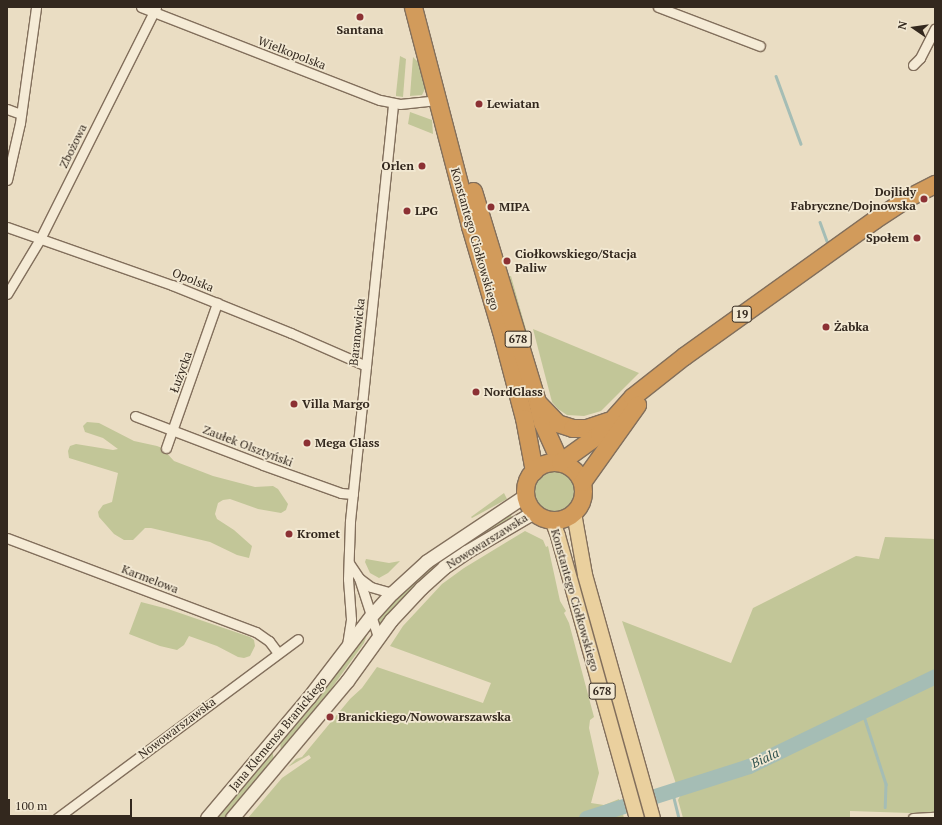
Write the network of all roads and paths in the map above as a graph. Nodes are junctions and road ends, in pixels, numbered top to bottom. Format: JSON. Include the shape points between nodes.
{"nodes":[{"id":1,"x":36,"y":7,"type":"edge"},
{"id":2,"x":141,"y":7,"type":"edge"},
{"id":3,"x":413,"y":7,"type":"edge"},
{"id":4,"x":425,"y":7,"type":"edge"},
{"id":5,"x":658,"y":7,"type":"edge"},
{"id":6,"x":155,"y":9,"type":"edge"},
{"id":7,"x":935,"y":29,"type":"edge"},
{"id":8,"x":760,"y":46,"type":"dead end"},
{"id":9,"x":913,"y":65,"type":"dead end"},
{"id":10,"x":437,"y":100,"type":"junction"},
{"id":11,"x":393,"y":103,"type":"junction"},
{"id":12,"x":7,"y":109,"type":"edge"},
{"id":13,"x":21,"y":114,"type":"junction"},
{"id":14,"x":11,"y":142,"type":"edge"},
{"id":15,"x":7,"y":180,"type":"edge"},
{"id":16,"x":935,"y":184,"type":"edge"},
{"id":17,"x":7,"y":227,"type":"edge"},
{"id":18,"x":40,"y":239,"type":"junction"},
{"id":19,"x":7,"y":294,"type":"edge"},
{"id":20,"x":217,"y":303,"type":"junction"},
{"id":21,"x":366,"y":366,"type":"junction"},
{"id":22,"x":661,"y":373,"type":"junction"},
{"id":23,"x":537,"y":402,"type":"junction"},
{"id":24,"x":135,"y":416,"type":"dead end"},
{"id":25,"x":611,"y":420,"type":"junction"},
{"id":26,"x":173,"y":430,"type":"junction"},
{"id":27,"x":166,"y":448,"type":"dead end"},
{"id":28,"x":560,"y":462,"type":"junction"},
{"id":29,"x":534,"y":471,"type":"junction"},
{"id":30,"x":582,"y":482,"type":"junction"},
{"id":31,"x":353,"y":494,"type":"junction"},
{"id":32,"x":526,"y":496,"type":"junction"},
{"id":33,"x":534,"y":512,"type":"junction"},
{"id":34,"x":574,"y":513,"type":"junction"},
{"id":35,"x":552,"y":520,"type":"junction"},
{"id":36,"x":7,"y":538,"type":"edge"},
{"id":37,"x":349,"y":563,"type":"junction"},
{"id":38,"x":359,"y":578,"type":"junction"},
{"id":39,"x":392,"y":593,"type":"junction"},
{"id":40,"x":371,"y":616,"type":"junction"},
{"id":41,"x":378,"y":637,"type":"junction"},
{"id":42,"x":298,"y":639,"type":"dead end"},
{"id":43,"x":347,"y":649,"type":"junction"},
{"id":44,"x":278,"y":653,"type":"junction"},
{"id":45,"x":347,"y":681,"type":"joint"},
{"id":46,"x":651,"y":812,"type":"edge"},
{"id":47,"x":636,"y":814,"type":"edge"},
{"id":48,"x":935,"y":817,"type":"edge"},
{"id":49,"x":57,"y":818,"type":"edge"},
{"id":50,"x":207,"y":818,"type":"edge"},
{"id":51,"x":232,"y":818,"type":"edge"},
{"id":52,"x":913,"y":818,"type":"edge"}],
"edges":[{"from":1,"to":13,"type":"street"},
{"from":2,"to":6,"type":"street","name":"Wielkopolska"},
{"from":3,"to":10,"type":"highway","name":"Konstantego Ciołkowskiego","number":"678"},
{"from":4,"to":23,"type":"highway","name":"Konstantego Ciołkowskiego","number":"678","via":[[477,205]]},
{"from":5,"to":8,"type":"street"},
{"from":6,"to":11,"type":"street","name":"Wielkopolska"},
{"from":6,"to":18,"type":"street","name":"Zbożowa"},
{"from":7,"to":9,"type":"street","via":[[920,58]]},
{"from":10,"to":11,"type":"street","name":"Wielkopolska"},
{"from":10,"to":29,"type":"highway","name":"Konstantego Ciołkowskiego","number":"678","via":[[524,418]]},
{"from":11,"to":21,"type":"street","name":"Baranowicka"},
{"from":12,"to":13,"type":"street"},
{"from":13,"to":14,"type":"street"},
{"from":14,"to":15,"type":"street"},
{"from":16,"to":22,"type":"highway","number":"19","via":[[899,203]]},
{"from":17,"to":18,"type":"street","name":"Opolska"},
{"from":18,"to":19,"type":"street","name":"Zbożowa"},
{"from":18,"to":20,"type":"street","name":"Opolska"},
{"from":20,"to":21,"type":"street","name":"Opolska"},
{"from":20,"to":26,"type":"street","name":"Łużycka"},
{"from":21,"to":31,"type":"street","name":"Baranowicka"},
{"from":22,"to":25,"type":"highway","number":"19","via":[[632,397]]},
{"from":22,"to":30,"type":"highway","number":"19"},
{"from":23,"to":25,"type":"highway","via":[[557,423],[572,428],[586,428]]},
{"from":23,"to":28,"type":"highway","name":"Konstantego Ciołkowskiego","number":"678","via":[[542,422]]},
{"from":24,"to":26,"type":"street","name":"Zaułek Olsztyński"},
{"from":25,"to":28,"type":"highway","number":"19","via":[[599,434]]},
{"from":26,"to":27,"type":"street","name":"Łużycka"},
{"from":26,"to":31,"type":"street","name":"Zaułek Olsztyński","via":[[341,493]]},
{"from":28,"to":29,"type":"highway","number":"19","via":[[546,463]]},
{"from":28,"to":30,"type":"highway","via":[[574,469]]},
{"from":29,"to":32,"type":"highway","via":[[527,482]]},
{"from":30,"to":34,"type":"highway","via":[[583,495]]},
{"from":31,"to":37,"type":"street","name":"Baranowicka"},
{"from":32,"to":33,"type":"highway"},
{"from":32,"to":39,"type":"main road","name":"Nowowarszawska","via":[[427,561]]},
{"from":33,"to":35,"type":"highway"},
{"from":33,"to":41,"type":"main road","name":"Nowowarszawska","via":[[444,567],[408,601]]},
{"from":34,"to":35,"type":"highway","via":[[564,519]]},
{"from":34,"to":46,"type":"main road","name":"Konstantego Ciołkowskiego","number":"678","via":[[585,575]]},
{"from":35,"to":47,"type":"main road","name":"Konstantego Ciołkowskiego","number":"678"},
{"from":36,"to":44,"type":"street","name":"Karmelowa","via":[[256,632],[270,641]]},
{"from":37,"to":38,"type":"street"},
{"from":37,"to":43,"type":"street","name":"Baranowicka","via":[[351,619]]},
{"from":38,"to":39,"type":"street","via":[[370,587]]},
{"from":38,"to":40,"type":"street"},
{"from":39,"to":40,"type":"main road","name":"Nowowarszawska"},
{"from":40,"to":41,"type":"street"},
{"from":40,"to":43,"type":"main road","name":"Nowowarszawska"},
{"from":41,"to":45,"type":"main road","name":"Nowowarszawska"},
{"from":42,"to":44,"type":"street","name":"Nowowarszawska"},
{"from":43,"to":50,"type":"main road","name":"Jana Klemensa Branickiego"},
{"from":44,"to":49,"type":"street","name":"Nowowarszawska"},
{"from":45,"to":51,"type":"main road","name":"Jana Klemensa Branickiego"},
{"from":48,"to":52,"type":"street"}]}
